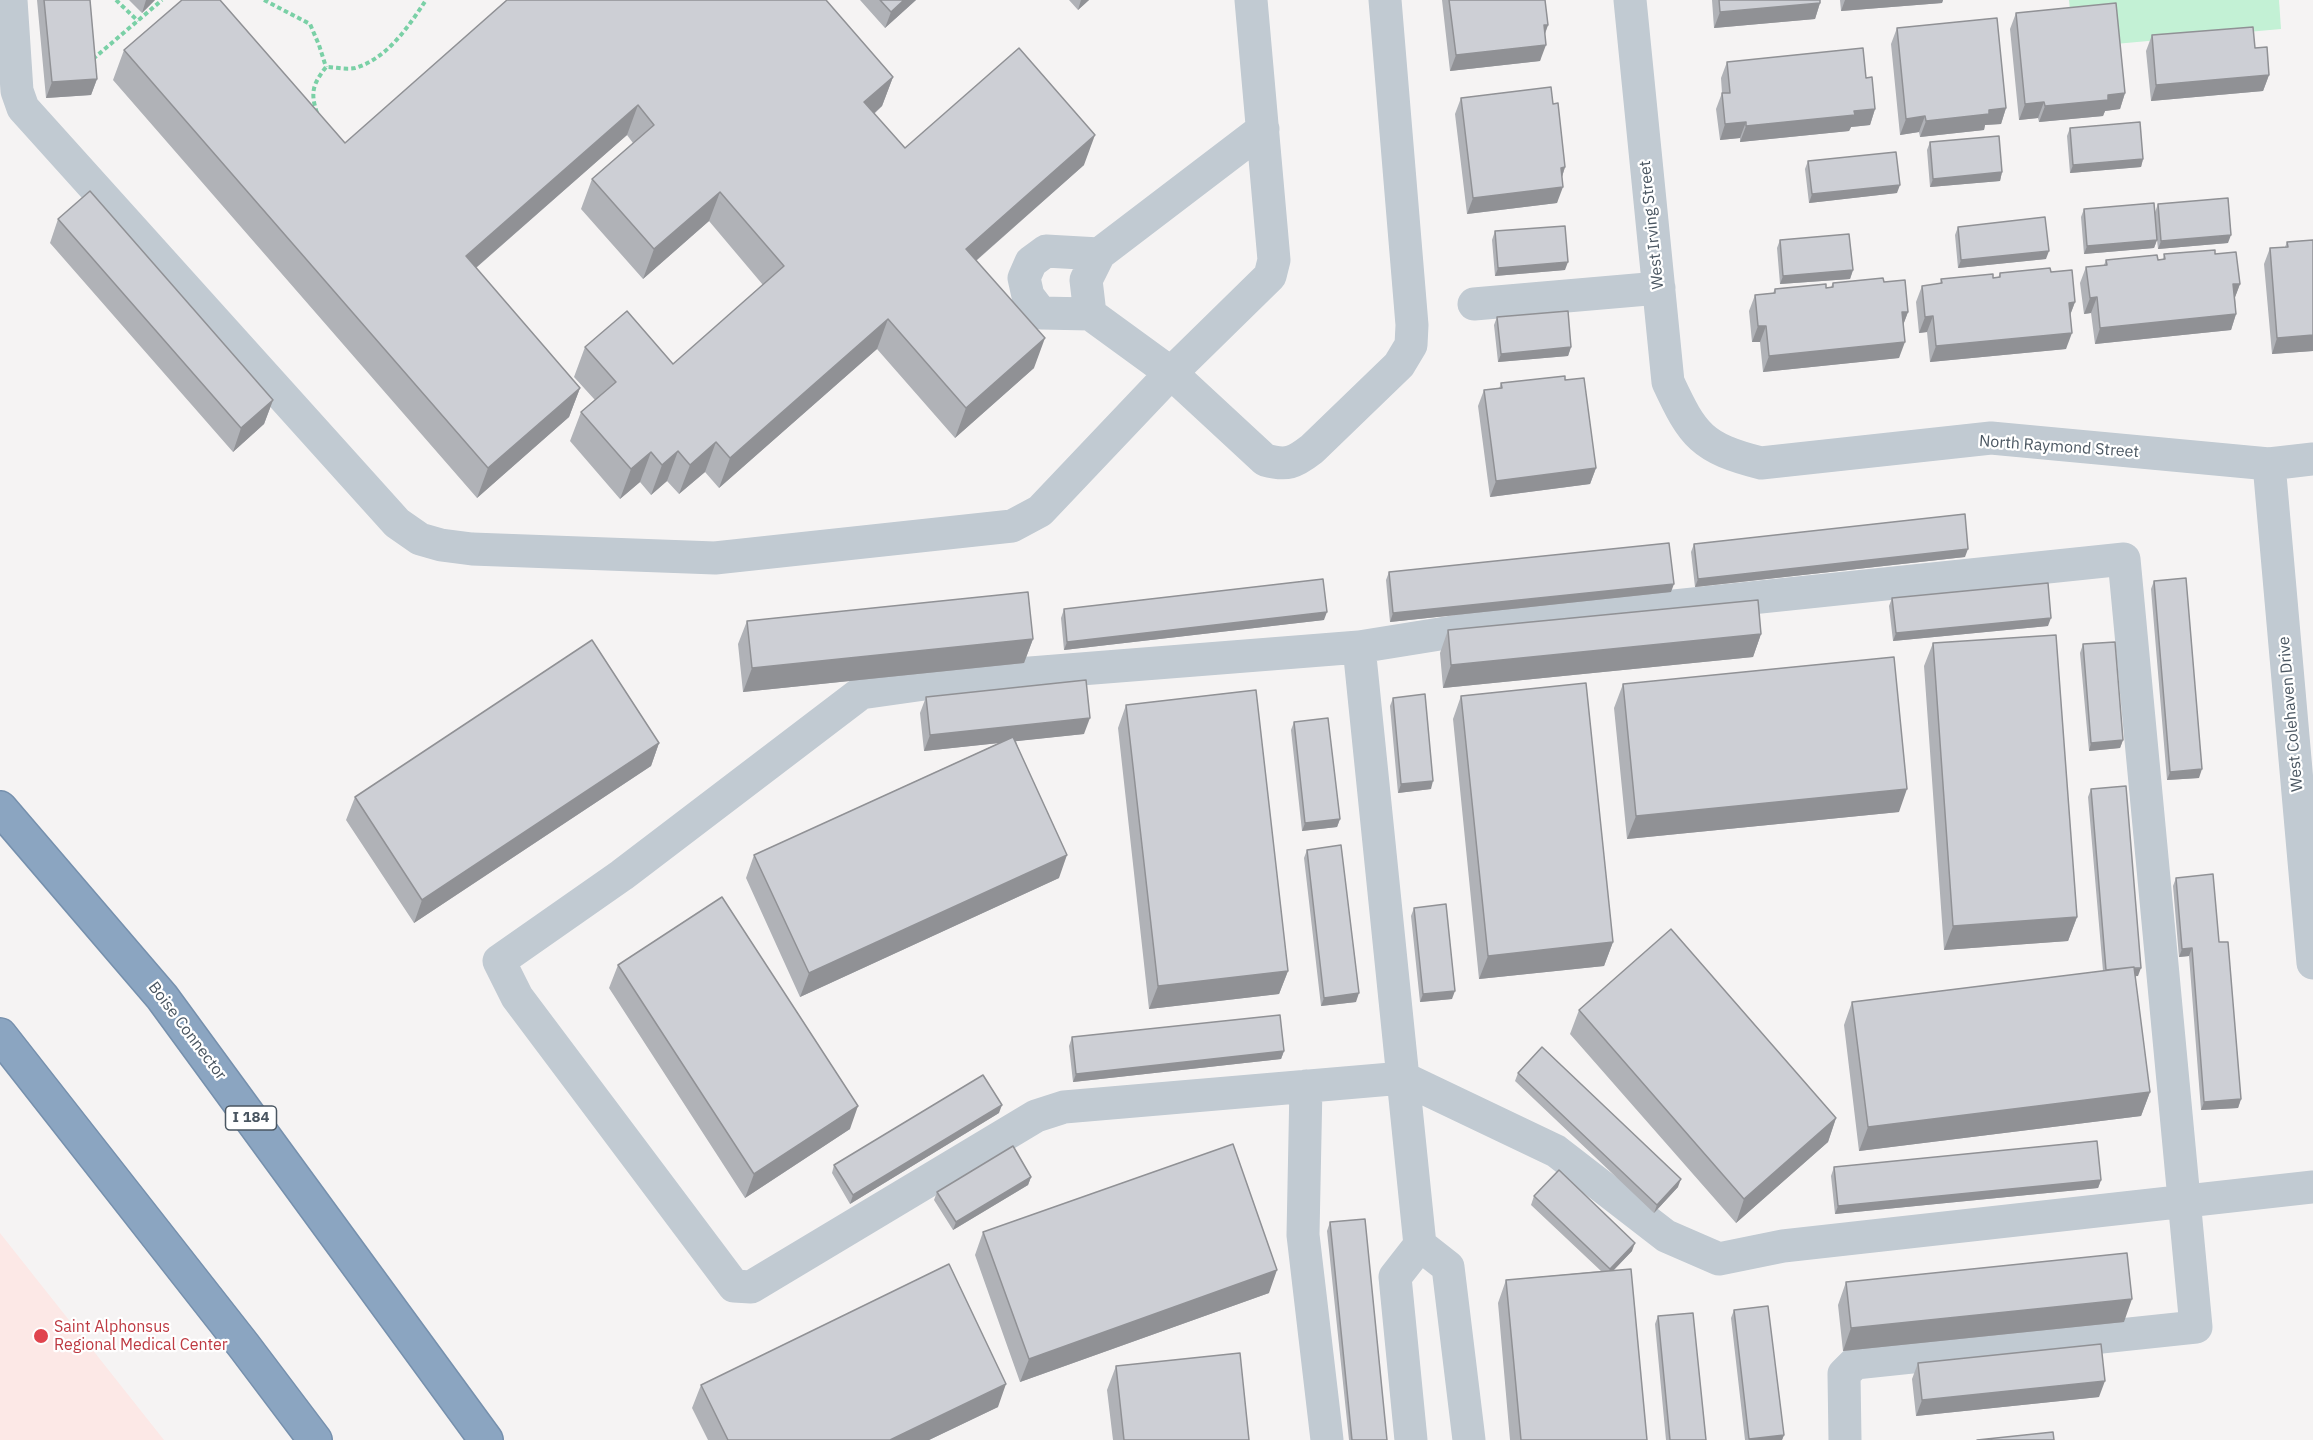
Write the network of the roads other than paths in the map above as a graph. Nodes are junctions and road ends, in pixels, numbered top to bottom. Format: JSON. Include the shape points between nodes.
{"nodes":[{"id":1,"x":11,"y":0,"type":"edge"},
{"id":2,"x":1251,"y":0,"type":"edge"},
{"id":3,"x":1385,"y":0,"type":"edge"},
{"id":4,"x":1630,"y":0,"type":"edge"},
{"id":5,"x":1263,"y":129,"type":"junction"},
{"id":6,"x":1099,"y":254,"type":"junction"},
{"id":7,"x":1659,"y":288,"type":"junction"},
{"id":8,"x":1474,"y":304,"type":"dead end"},
{"id":9,"x":1090,"y":314,"type":"junction"},
{"id":10,"x":1171,"y":373,"type":"junction"},
{"id":11,"x":1703,"y":440,"type":"joint"},
{"id":12,"x":2313,"y":459,"type":"edge"},
{"id":13,"x":2269,"y":464,"type":"junction"},
{"id":14,"x":1359,"y":647,"type":"junction"},
{"id":15,"x":0,"y":808,"type":"edge"},
{"id":16,"x":2313,"y":963,"type":"edge"},
{"id":17,"x":0,"y":1035,"type":"edge"},
{"id":18,"x":1403,"y":1077,"type":"junction"},
{"id":19,"x":1306,"y":1086,"type":"junction"},
{"id":20,"x":2313,"y":1186,"type":"edge"},
{"id":21,"x":2183,"y":1202,"type":"junction"},
{"id":22,"x":1420,"y":1245,"type":"junction"},
{"id":23,"x":315,"y":1440,"type":"edge"},
{"id":24,"x":486,"y":1440,"type":"edge"},
{"id":25,"x":1327,"y":1440,"type":"edge"},
{"id":26,"x":1411,"y":1440,"type":"edge"},
{"id":27,"x":1469,"y":1440,"type":"edge"},
{"id":28,"x":1845,"y":1440,"type":"edge"}],
"edges":[{"from":1,"to":10,"type":"street","via":[[17,91],[23,108],[397,523],[420,539],[472,549],[715,558],[1012,526],[1040,511]]},
{"from":2,"to":5,"type":"street"},
{"from":3,"to":10,"type":"street","via":[[1412,345],[1399,365],[1312,449],[1299,459],[1282,464],[1265,460]]},
{"from":4,"to":7,"type":"street","name":"West Irving Street"},
{"from":5,"to":6,"type":"street"},
{"from":5,"to":10,"type":"street","via":[[1274,260],[1269,276]]},
{"from":6,"to":9,"type":"street","via":[[1086,280]]},
{"from":6,"to":9,"type":"street","via":[[1046,251],[1031,262],[1024,278],[1028,296],[1041,313]]},
{"from":7,"to":8,"type":"street"},
{"from":7,"to":11,"type":"street","name":"West Irving Street","via":[[1668,382],[1683,414]]},
{"from":9,"to":10,"type":"street"},
{"from":11,"to":13,"type":"street","name":"North Raymond Street","via":[[1729,455],[1761,463],[1991,438]]},
{"from":12,"to":13,"type":"street","name":"North Raymond Street"},
{"from":13,"to":16,"type":"street","name":"West Colehaven Drive"},
{"from":14,"to":18,"type":"street"},
{"from":14,"to":19,"type":"street","via":[[967,678],[861,693],[622,875],[499,961],[517,997],[734,1286],[751,1287],[1036,1116],[1064,1107]]},
{"from":14,"to":21,"type":"street","via":[[1514,622],[2124,559]]},
{"from":15,"to":24,"type":"highway","name":"Boise Connector","number":"I 184","via":[[162,997]]},
{"from":17,"to":23,"type":"highway"},
{"from":18,"to":19,"type":"street"},
{"from":18,"to":21,"type":"street","via":[[1556,1151],[1666,1236],[1719,1259],[1783,1246]]},
{"from":18,"to":22,"type":"street"},
{"from":19,"to":25,"type":"street","via":[[1303,1235]]},
{"from":20,"to":21,"type":"street"},
{"from":21,"to":28,"type":"street","via":[[2196,1327],[1855,1363],[1844,1374]]},
{"from":22,"to":26,"type":"street","via":[[1395,1277]]},
{"from":22,"to":27,"type":"street","via":[[1448,1267]]}]}
